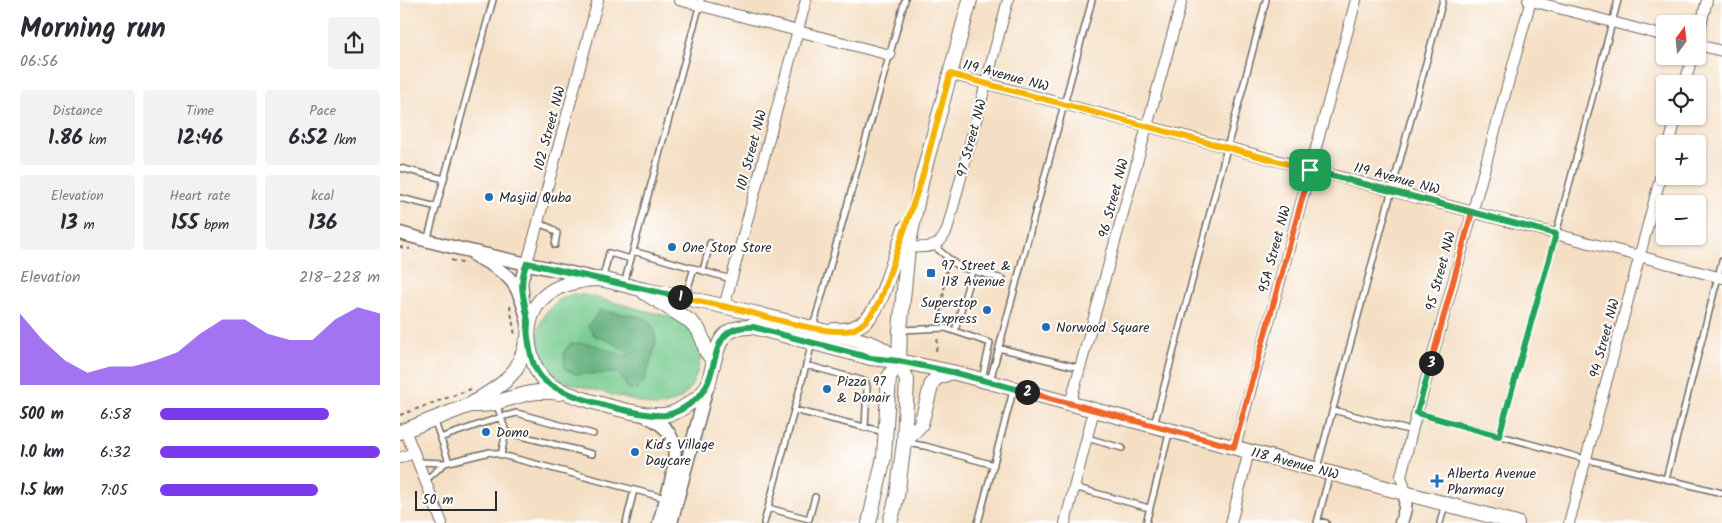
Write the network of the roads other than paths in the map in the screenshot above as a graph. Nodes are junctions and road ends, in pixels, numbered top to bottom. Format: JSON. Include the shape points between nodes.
{"nodes":[{"id":1,"x":493,"y":0,"type":"edge"},
{"id":2,"x":598,"y":0,"type":"edge"},
{"id":3,"x":679,"y":0,"type":"edge"},
{"id":4,"x":806,"y":0,"type":"edge"},
{"id":5,"x":905,"y":0,"type":"edge"},
{"id":6,"x":970,"y":0,"type":"edge"},
{"id":7,"x":1008,"y":0,"type":"edge"},
{"id":8,"x":1092,"y":0,"type":"edge"},
{"id":9,"x":1182,"y":0,"type":"edge"},
{"id":10,"x":1266,"y":0,"type":"edge"},
{"id":11,"x":1356,"y":0,"type":"edge"},
{"id":12,"x":1443,"y":0,"type":"edge"},
{"id":13,"x":1530,"y":0,"type":"edge"},
{"id":14,"x":1618,"y":0,"type":"edge"},
{"id":15,"x":1707,"y":0,"type":"edge"},
{"id":16,"x":700,"y":3,"type":"edge"},
{"id":17,"x":1703,"y":15,"type":"edge"},
{"id":18,"x":1612,"y":22,"type":"junction"},
{"id":19,"x":797,"y":32,"type":"junction"},
{"id":20,"x":1656,"y":34,"type":"edge"},
{"id":21,"x":1706,"y":47,"type":"edge"},
{"id":22,"x":1722,"y":51,"type":"edge"},
{"id":23,"x":890,"y":56,"type":"junction"},
{"id":24,"x":950,"y":74,"type":"junction"},
{"id":25,"x":986,"y":84,"type":"junction"},
{"id":26,"x":1064,"y":105,"type":"junction"},
{"id":27,"x":1148,"y":123,"type":"junction"},
{"id":28,"x":1227,"y":147,"type":"junction"},
{"id":29,"x":400,"y":168,"type":"edge"},
{"id":30,"x":1310,"y":170,"type":"junction"},
{"id":31,"x":922,"y":178,"type":"junction"},
{"id":32,"x":444,"y":180,"type":"junction"},
{"id":33,"x":1658,"y":185,"type":"edge"},
{"id":34,"x":1391,"y":191,"type":"junction"},
{"id":35,"x":400,"y":198,"type":"edge"},
{"id":36,"x":437,"y":207,"type":"junction"},
{"id":37,"x":1472,"y":212,"type":"junction"},
{"id":38,"x":538,"y":223,"type":"junction"},
{"id":39,"x":400,"y":233,"type":"edge"},
{"id":40,"x":1556,"y":234,"type":"junction"},
{"id":41,"x":427,"y":241,"type":"junction"},
{"id":42,"x":710,"y":243,"type":"dead end"},
{"id":43,"x":555,"y":245,"type":"dead end"},
{"id":44,"x":934,"y":246,"type":"junction"},
{"id":45,"x":908,"y":248,"type":"junction"},
{"id":46,"x":633,"y":251,"type":"junction"},
{"id":47,"x":466,"y":252,"type":"junction"},
{"id":48,"x":1640,"y":256,"type":"junction"},
{"id":49,"x":631,"y":259,"type":"junction"},
{"id":50,"x":1722,"y":261,"type":"edge"},
{"id":51,"x":527,"y":263,"type":"junction"},
{"id":52,"x":694,"y":268,"type":"junction"},
{"id":53,"x":702,"y":271,"type":"junction"},
{"id":54,"x":972,"y":271,"type":"junction"},
{"id":55,"x":1720,"y":277,"type":"edge"},
{"id":56,"x":1003,"y":279,"type":"dead end"},
{"id":57,"x":600,"y":280,"type":"junction"},
{"id":58,"x":732,"y":280,"type":"junction"},
{"id":59,"x":630,"y":286,"type":"junction"},
{"id":60,"x":685,"y":298,"type":"junction"},
{"id":61,"x":524,"y":305,"type":"junction"},
{"id":62,"x":724,"y":307,"type":"junction"},
{"id":63,"x":528,"y":328,"type":"junction"},
{"id":64,"x":900,"y":330,"type":"junction"},
{"id":65,"x":955,"y":332,"type":"junction"},
{"id":66,"x":812,"y":335,"type":"junction"},
{"id":67,"x":999,"y":348,"type":"junction"},
{"id":68,"x":899,"y":361,"type":"junction"},
{"id":69,"x":714,"y":362,"type":"junction"},
{"id":70,"x":806,"y":365,"type":"junction"},
{"id":71,"x":1080,"y":368,"type":"junction"},
{"id":72,"x":952,"y":372,"type":"junction"},
{"id":73,"x":986,"y":381,"type":"junction"},
{"id":74,"x":707,"y":387,"type":"junction"},
{"id":75,"x":1014,"y":388,"type":"junction"},
{"id":76,"x":568,"y":394,"type":"junction"},
{"id":77,"x":496,"y":402,"type":"junction"},
{"id":78,"x":1070,"y":404,"type":"junction"},
{"id":79,"x":470,"y":405,"type":"junction"},
{"id":80,"x":794,"y":410,"type":"junction"},
{"id":81,"x":1094,"y":410,"type":"junction"},
{"id":82,"x":1333,"y":410,"type":"junction"},
{"id":83,"x":640,"y":413,"type":"junction"},
{"id":84,"x":1417,"y":413,"type":"junction"},
{"id":85,"x":501,"y":417,"type":"junction"},
{"id":86,"x":434,"y":419,"type":"junction"},
{"id":87,"x":1154,"y":426,"type":"junction"},
{"id":88,"x":865,"y":428,"type":"junction"},
{"id":89,"x":1170,"y":430,"type":"junction"},
{"id":90,"x":402,"y":431,"type":"edge"},
{"id":91,"x":1412,"y":431,"type":"junction"},
{"id":92,"x":506,"y":432,"type":"junction"},
{"id":93,"x":886,"y":433,"type":"junction"},
{"id":94,"x":593,"y":434,"type":"dead end"},
{"id":95,"x":1499,"y":436,"type":"junction"},
{"id":96,"x":440,"y":438,"type":"junction"},
{"id":97,"x":1087,"y":438,"type":"junction"},
{"id":98,"x":904,"y":443,"type":"junction"},
{"id":99,"x":1234,"y":447,"type":"junction"},
{"id":100,"x":1122,"y":448,"type":"dead end"},
{"id":101,"x":1249,"y":451,"type":"junction"},
{"id":102,"x":592,"y":454,"type":"dead end"},
{"id":103,"x":501,"y":455,"type":"junction"},
{"id":104,"x":400,"y":458,"type":"edge"},
{"id":105,"x":415,"y":458,"type":"junction"},
{"id":106,"x":1585,"y":459,"type":"junction"},
{"id":107,"x":447,"y":463,"type":"junction"},
{"id":108,"x":994,"y":465,"type":"junction"},
{"id":109,"x":1324,"y":471,"type":"junction"},
{"id":110,"x":1666,"y":479,"type":"junction"},
{"id":111,"x":425,"y":481,"type":"junction"},
{"id":112,"x":1074,"y":487,"type":"junction"},
{"id":113,"x":634,"y":490,"type":"junction"},
{"id":114,"x":1406,"y":493,"type":"junction"},
{"id":115,"x":1722,"y":494,"type":"edge"},
{"id":116,"x":815,"y":497,"type":"dead end"},
{"id":117,"x":665,"y":498,"type":"junction"},
{"id":118,"x":1445,"y":504,"type":"junction"},
{"id":119,"x":768,"y":508,"type":"junction"},
{"id":120,"x":1150,"y":508,"type":"junction"},
{"id":121,"x":1489,"y":519,"type":"edge"},
{"id":122,"x":808,"y":521,"type":"edge"},
{"id":123,"x":1317,"y":522,"type":"edge"},
{"id":124,"x":442,"y":523,"type":"edge"},
{"id":125,"x":626,"y":523,"type":"edge"},
{"id":126,"x":659,"y":523,"type":"edge"},
{"id":127,"x":670,"y":523,"type":"edge"},
{"id":128,"x":764,"y":523,"type":"edge"},
{"id":129,"x":868,"y":523,"type":"edge"},
{"id":130,"x":890,"y":523,"type":"edge"},
{"id":131,"x":978,"y":523,"type":"edge"},
{"id":132,"x":1065,"y":523,"type":"edge"},
{"id":133,"x":1146,"y":523,"type":"edge"},
{"id":134,"x":1231,"y":523,"type":"edge"},
{"id":135,"x":1326,"y":523,"type":"edge"},
{"id":136,"x":1401,"y":523,"type":"edge"},
{"id":137,"x":1440,"y":523,"type":"edge"},
{"id":138,"x":1517,"y":523,"type":"edge"},
{"id":139,"x":1569,"y":523,"type":"edge"}],
"edges":[{"from":1,"to":32,"type":"lane"},
{"from":2,"to":38,"type":"street","name":"102 Street NW"},
{"from":3,"to":16,"type":"street"},
{"from":4,"to":19,"type":"street","name":"101 Street NW"},
{"from":5,"to":23,"type":"lane"},
{"from":6,"to":24,"type":"main road"},
{"from":7,"to":25,"type":"street","name":"97 Street NW"},
{"from":8,"to":26,"type":"lane"},
{"from":9,"to":27,"type":"street","name":"96 Street NW"},
{"from":10,"to":28,"type":"lane"},
{"from":11,"to":30,"type":"street","name":"95A Street NW"},
{"from":12,"to":34,"type":"lane"},
{"from":13,"to":18,"type":"street"},
{"from":13,"to":37,"type":"street","name":"95 Street NW"},
{"from":14,"to":18,"type":"lane"},
{"from":15,"to":17,"type":"street"},
{"from":16,"to":19,"type":"street"},
{"from":16,"to":46,"type":"lane"},
{"from":18,"to":20,"type":"street"},
{"from":18,"to":40,"type":"lane"},
{"from":19,"to":23,"type":"street"},
{"from":19,"to":58,"type":"street","name":"101 Street NW"},
{"from":21,"to":22,"type":"street"},
{"from":23,"to":66,"type":"lane"},
{"from":24,"to":25,"type":"street","name":"119 Avenue NW"},
{"from":24,"to":31,"type":"main road"},
{"from":25,"to":26,"type":"street","name":"119 Avenue NW"},
{"from":25,"to":44,"type":"street","name":"97 Street NW","via":[[947,230],[942,241]]},
{"from":26,"to":27,"type":"street","name":"119 Avenue NW"},
{"from":26,"to":67,"type":"lane"},
{"from":27,"to":28,"type":"street","name":"119 Avenue NW"},
{"from":27,"to":71,"type":"street","name":"96 Street NW"},
{"from":28,"to":30,"type":"street","name":"119 Avenue NW"},
{"from":28,"to":87,"type":"lane"},
{"from":29,"to":32,"type":"lane"},
{"from":30,"to":34,"type":"street","name":"119 Avenue NW"},
{"from":30,"to":99,"type":"street","name":"95A Street NW"},
{"from":31,"to":45,"type":"main road"},
{"from":31,"to":66,"type":"main road","via":[[874,312],[855,328]]},
{"from":32,"to":36,"type":"lane"},
{"from":33,"to":48,"type":"street","name":"94 Street NW"},
{"from":34,"to":37,"type":"street","name":"119 Avenue NW"},
{"from":34,"to":82,"type":"lane"},
{"from":35,"to":36,"type":"lane"},
{"from":36,"to":41,"type":"lane"},
{"from":37,"to":40,"type":"street","name":"119 Avenue NW"},
{"from":37,"to":84,"type":"street","name":"95 Street NW"},
{"from":38,"to":43,"type":"lane","via":[[557,233]]},
{"from":38,"to":51,"type":"street","name":"102 Street NW"},
{"from":39,"to":41,"type":"street","name":"118 Avenue NW"},
{"from":40,"to":48,"type":"street","name":"119 Avenue NW"},
{"from":40,"to":95,"type":"lane"},
{"from":41,"to":47,"type":"street","name":"118 Avenue NW"},
{"from":42,"to":53,"type":"lane"},
{"from":44,"to":45,"type":"street"},
{"from":44,"to":54,"type":"lane","via":[[958,267]]},
{"from":45,"to":64,"type":"main road"},
{"from":46,"to":49,"type":"lane"},
{"from":46,"to":52,"type":"lane"},
{"from":47,"to":51,"type":"street","name":"118 Avenue NW"},
{"from":47,"to":61,"type":"street","name":"118 Avenue NW","via":[[508,276]]},
{"from":48,"to":55,"type":"street","name":"119 Avenue NW"},
{"from":48,"to":106,"type":"street","name":"94 Street NW"},
{"from":49,"to":57,"type":"lane","via":[[609,253]]},
{"from":49,"to":59,"type":"lane"},
{"from":50,"to":55,"type":"lane"},
{"from":51,"to":57,"type":"street","name":"118 Avenue NW"},
{"from":51,"to":61,"type":"street","via":[[521,280]]},
{"from":52,"to":53,"type":"lane"},
{"from":52,"to":60,"type":"lane"},
{"from":53,"to":58,"type":"lane"},
{"from":54,"to":56,"type":"lane"},
{"from":54,"to":65,"type":"lane"},
{"from":55,"to":110,"type":"lane"},
{"from":57,"to":59,"type":"main road","name":"118 Avenue NW"},
{"from":57,"to":63,"type":"main road","via":[[571,283],[549,292],[534,309]]},
{"from":58,"to":62,"type":"street","name":"101 Street NW"},
{"from":59,"to":60,"type":"main road","name":"118 Avenue NW"},
{"from":59,"to":69,"type":"main road","via":[[690,321],[698,329]]},
{"from":60,"to":62,"type":"main road","name":"118 Avenue NW"},
{"from":61,"to":63,"type":"street","name":"118 Avenue NW"},
{"from":62,"to":66,"type":"main road","name":"118 Avenue NW"},
{"from":63,"to":76,"type":"main road","via":[[530,353],[539,374]]},
{"from":63,"to":79,"type":"main road","via":[[524,351],[511,376]]},
{"from":64,"to":65,"type":"lane","via":[[945,328]]},
{"from":64,"to":68,"type":"main road"},
{"from":65,"to":73,"type":"lane","via":[[990,343]]},
{"from":66,"to":68,"type":"main road","name":"118 Avenue NW","via":[[877,346]]},
{"from":66,"to":69,"type":"main road","name":"118 Avenue NW","via":[[740,326],[722,338]]},
{"from":66,"to":70,"type":"lane"},
{"from":67,"to":71,"type":"lane"},
{"from":67,"to":73,"type":"lane"},
{"from":68,"to":72,"type":"main road","name":"118 Avenue NW"},
{"from":68,"to":93,"type":"main road","via":[[889,377]]},
{"from":68,"to":98,"type":"main road","via":[[907,380]]},
{"from":69,"to":74,"type":"main road"},
{"from":70,"to":80,"type":"lane"},
{"from":70,"to":88,"type":"lane","via":[[866,383]]},
{"from":71,"to":78,"type":"street","name":"96 Street NW"},
{"from":72,"to":73,"type":"main road","name":"118 Avenue NW"},
{"from":72,"to":98,"type":"main road","via":[[932,383],[921,424]]},
{"from":73,"to":75,"type":"main road","name":"118 Avenue NW"},
{"from":74,"to":83,"type":"main road","via":[[697,399],[667,415]]},
{"from":74,"to":127,"type":"street"},
{"from":75,"to":78,"type":"main road","name":"118 Avenue NW"},
{"from":75,"to":108,"type":"lane"},
{"from":76,"to":77,"type":"main road","via":[[533,391]]},
{"from":76,"to":83,"type":"main road"},
{"from":77,"to":79,"type":"main road"},
{"from":77,"to":85,"type":"lane"},
{"from":78,"to":81,"type":"main road","name":"118 Avenue NW"},
{"from":79,"to":86,"type":"main road"},
{"from":80,"to":88,"type":"lane"},
{"from":80,"to":119,"type":"lane"},
{"from":81,"to":87,"type":"main road","name":"118 Avenue NW"},
{"from":81,"to":97,"type":"street"},
{"from":82,"to":91,"type":"lane"},
{"from":82,"to":109,"type":"lane"},
{"from":83,"to":117,"type":"street","via":[[664,427],[673,442],[674,463]]},
{"from":84,"to":91,"type":"street","name":"95 Street NW"},
{"from":84,"to":95,"type":"lane"},
{"from":85,"to":92,"type":"lane"},
{"from":85,"to":94,"type":"lane","via":[[517,413]]},
{"from":85,"to":96,"type":"lane"},
{"from":86,"to":90,"type":"main road"},
{"from":86,"to":96,"type":"lane"},
{"from":87,"to":89,"type":"main road","name":"118 Avenue NW"},
{"from":88,"to":93,"type":"lane"},
{"from":89,"to":99,"type":"main road","name":"118 Avenue NW"},
{"from":89,"to":120,"type":"lane"},
{"from":90,"to":105,"type":"street"},
{"from":91,"to":114,"type":"street","name":"95 Street NW","via":[[1401,476]]},
{"from":92,"to":102,"type":"lane"},
{"from":92,"to":103,"type":"lane"},
{"from":93,"to":129,"type":"main road","via":[[884,457]]},
{"from":95,"to":106,"type":"lane"},
{"from":96,"to":107,"type":"lane"},
{"from":97,"to":100,"type":"lane"},
{"from":97,"to":112,"type":"street"},
{"from":98,"to":108,"type":"lane"},
{"from":98,"to":130,"type":"main road"},
{"from":99,"to":101,"type":"main road","name":"118 Avenue NW"},
{"from":101,"to":109,"type":"main road","name":"118 Avenue NW"},
{"from":101,"to":134,"type":"street"},
{"from":103,"to":107,"type":"lane","via":[[490,452]]},
{"from":103,"to":113,"type":"lane"},
{"from":104,"to":105,"type":"street"},
{"from":105,"to":107,"type":"lane"},
{"from":105,"to":111,"type":"street"},
{"from":106,"to":110,"type":"lane"},
{"from":106,"to":139,"type":"street","name":"94 Street NW"},
{"from":107,"to":111,"type":"lane"},
{"from":108,"to":131,"type":"lane"},
{"from":109,"to":114,"type":"main road","name":"118 Avenue NW"},
{"from":109,"to":123,"type":"lane"},
{"from":110,"to":115,"type":"lane"},
{"from":111,"to":124,"type":"street"},
{"from":112,"to":120,"type":"lane"},
{"from":112,"to":132,"type":"street"},
{"from":113,"to":117,"type":"lane"},
{"from":113,"to":125,"type":"lane"},
{"from":114,"to":118,"type":"main road","name":"118 Avenue NW"},
{"from":114,"to":136,"type":"street","name":"95 Street NW"},
{"from":116,"to":122,"type":"lane"},
{"from":117,"to":126,"type":"street"},
{"from":118,"to":121,"type":"main road","name":"118 Avenue NW"},
{"from":118,"to":137,"type":"lane"},
{"from":119,"to":122,"type":"lane"},
{"from":119,"to":128,"type":"lane"},
{"from":120,"to":133,"type":"lane"},
{"from":121,"to":138,"type":"main road","name":"118 Avenue NW"},
{"from":123,"to":135,"type":"lane"}]}
